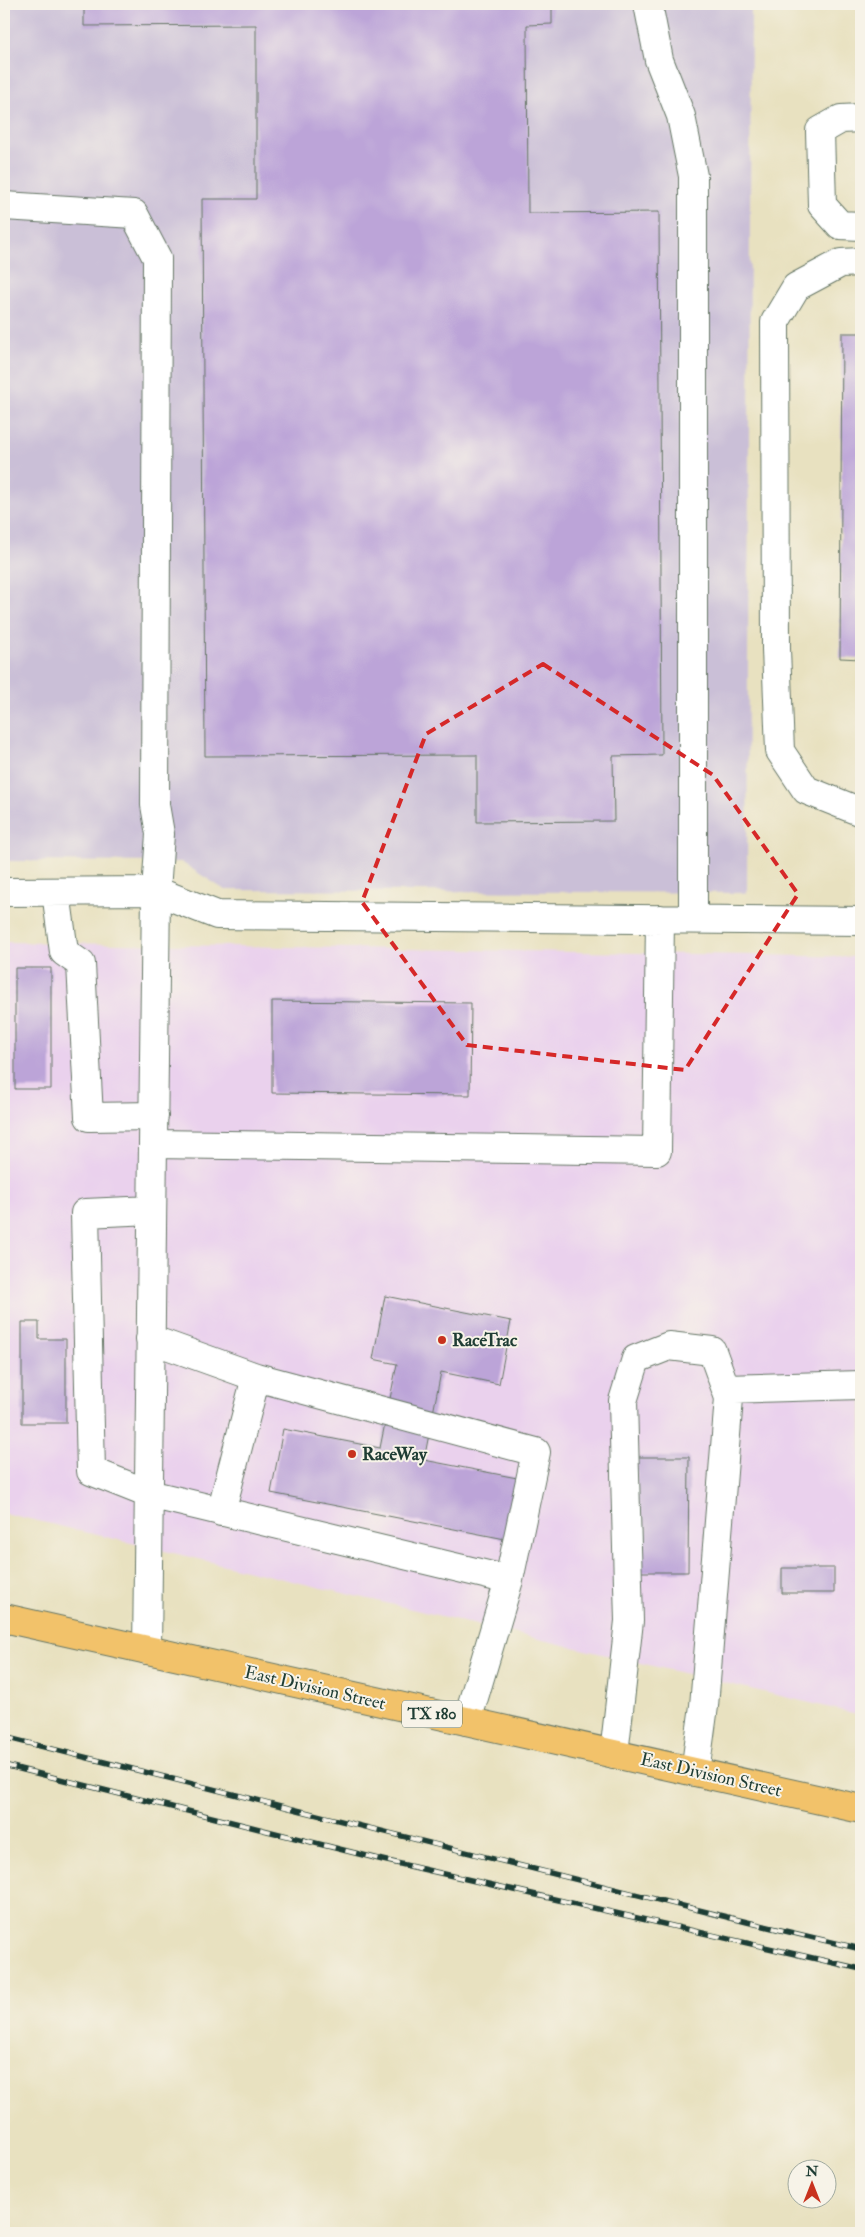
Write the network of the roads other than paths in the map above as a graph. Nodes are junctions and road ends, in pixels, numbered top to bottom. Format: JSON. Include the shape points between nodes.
{"nodes":[{"id":1,"x":648,"y":4,"type":"edge"},
{"id":2,"x":861,"y":118,"type":"edge"},
{"id":3,"x":4,"y":206,"type":"edge"},
{"id":4,"x":861,"y":226,"type":"edge"},
{"id":5,"x":861,"y":262,"type":"edge"},
{"id":6,"x":861,"y":812,"type":"edge"},
{"id":7,"x":156,"y":891,"type":"junction"},
{"id":8,"x":4,"y":892,"type":"edge"},
{"id":9,"x":56,"y":892,"type":"junction"},
{"id":10,"x":660,"y":919,"type":"junction"},
{"id":11,"x":693,"y":919,"type":"junction"},
{"id":12,"x":861,"y":920,"type":"edge"},
{"id":13,"x":154,"y":1116,"type":"junction"},
{"id":14,"x":153,"y":1144,"type":"junction"},
{"id":15,"x":152,"y":1210,"type":"junction"},
{"id":16,"x":150,"y":1339,"type":"junction"},
{"id":17,"x":256,"y":1377,"type":"junction"},
{"id":18,"x":861,"y":1385,"type":"edge"},
{"id":19,"x":726,"y":1389,"type":"junction"},
{"id":20,"x":149,"y":1494,"type":"junction"},
{"id":21,"x":221,"y":1512,"type":"junction"},
{"id":22,"x":509,"y":1580,"type":"junction"},
{"id":23,"x":4,"y":1618,"type":"edge"},
{"id":24,"x":147,"y":1650,"type":"junction"},
{"id":25,"x":466,"y":1721,"type":"junction"},
{"id":26,"x":614,"y":1754,"type":"junction"},
{"id":27,"x":694,"y":1772,"type":"junction"},
{"id":28,"x":861,"y":1809,"type":"edge"}],
"edges":[{"from":1,"to":11,"type":"street","via":[[659,60],[681,116],[693,176]]},
{"from":2,"to":4,"type":"street","via":[[841,119],[820,131],[822,205],[840,225]]},
{"from":3,"to":7,"type":"street","via":[[134,214],[157,258],[156,805],[160,834]]},
{"from":5,"to":6,"type":"street","via":[[841,263],[796,287],[775,322],[776,649],[780,751],[806,790]]},
{"from":7,"to":9,"type":"street"},
{"from":7,"to":10,"type":"street","via":[[217,915]]},
{"from":7,"to":13,"type":"street"},
{"from":8,"to":9,"type":"street"},
{"from":9,"to":13,"type":"street","via":[[64,952],[81,964],[88,1117]]},
{"from":10,"to":11,"type":"street"},
{"from":10,"to":14,"type":"street","via":[[657,1151]]},
{"from":11,"to":12,"type":"street"},
{"from":13,"to":14,"type":"street"},
{"from":14,"to":15,"type":"street"},
{"from":15,"to":16,"type":"street"},
{"from":15,"to":20,"type":"street","via":[[85,1213],[91,1470]]},
{"from":16,"to":17,"type":"street"},
{"from":16,"to":20,"type":"street"},
{"from":17,"to":21,"type":"street"},
{"from":17,"to":22,"type":"street","via":[[536,1452]]},
{"from":18,"to":19,"type":"street"},
{"from":19,"to":26,"type":"street","via":[[712,1351],[669,1346],[636,1359],[622,1401],[629,1622]]},
{"from":19,"to":27,"type":"street","via":[[729,1398],[704,1706]]},
{"from":20,"to":21,"type":"street"},
{"from":20,"to":24,"type":"street"},
{"from":21,"to":22,"type":"street"},
{"from":22,"to":25,"type":"street"},
{"from":23,"to":24,"type":"main road","name":"East Division Street","number":"TX 180"},
{"from":24,"to":25,"type":"main road","name":"East Division Street","number":"TX 180"},
{"from":25,"to":26,"type":"main road","name":"East Division Street","number":"TX 180"},
{"from":26,"to":27,"type":"main road","name":"East Division Street","number":"TX 180"},
{"from":27,"to":28,"type":"main road","name":"East Division Street","number":"TX 180"}]}
